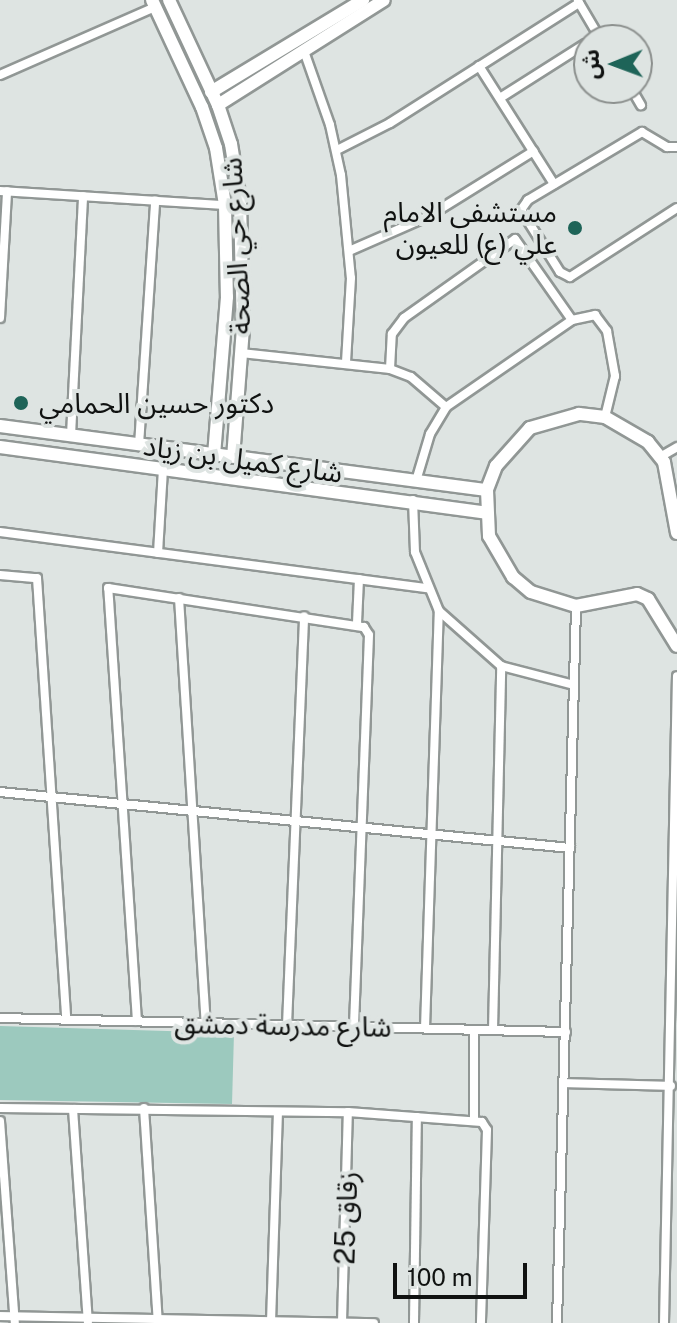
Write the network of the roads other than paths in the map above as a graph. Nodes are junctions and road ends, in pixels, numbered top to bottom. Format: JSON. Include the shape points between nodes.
{"nodes":[{"id":1,"x":169,"y":0,"type":"edge"},
{"id":2,"x":363,"y":0,"type":"edge"},
{"id":3,"x":384,"y":0,"type":"edge"},
{"id":4,"x":578,"y":2,"type":"edge"},
{"id":5,"x":153,"y":3,"type":"edge"},
{"id":6,"x":591,"y":24,"type":"edge"},
{"id":7,"x":304,"y":51,"type":"junction"},
{"id":8,"x":573,"y":52,"type":"edge"},
{"id":9,"x":277,"y":61,"type":"junction"},
{"id":10,"x":479,"y":66,"type":"junction"},
{"id":11,"x":0,"y":75,"type":"edge"},
{"id":12,"x":211,"y":92,"type":"junction"},
{"id":13,"x":500,"y":98,"type":"junction"},
{"id":14,"x":218,"y":105,"type":"junction"},
{"id":15,"x":677,"y":147,"type":"edge"},
{"id":16,"x":337,"y":150,"type":"junction"},
{"id":17,"x":534,"y":151,"type":"junction"},
{"id":18,"x":554,"y":184,"type":"junction"},
{"id":19,"x":4,"y":191,"type":"edge"},
{"id":20,"x":83,"y":196,"type":"junction"},
{"id":21,"x":155,"y":201,"type":"junction"},
{"id":22,"x":225,"y":205,"type":"junction"},
{"id":23,"x":677,"y":208,"type":"edge"},
{"id":24,"x":349,"y":251,"type":"junction"},
{"id":25,"x":2,"y":255,"type":"edge"},
{"id":26,"x":227,"y":297,"type":"junction"},
{"id":27,"x":244,"y":303,"type":"junction"},
{"id":28,"x":0,"y":318,"type":"edge"},
{"id":29,"x":572,"y":320,"type":"junction"},
{"id":30,"x":225,"y":325,"type":"junction"},
{"id":31,"x":243,"y":328,"type":"junction"},
{"id":32,"x":241,"y":353,"type":"junction"},
{"id":33,"x":346,"y":362,"type":"junction"},
{"id":34,"x":390,"y":369,"type":"junction"},
{"id":35,"x":446,"y":407,"type":"junction"},
{"id":36,"x":605,"y":417,"type":"junction"},
{"id":37,"x":0,"y":426,"type":"edge"},
{"id":38,"x":71,"y":435,"type":"junction"},
{"id":39,"x":139,"y":445,"type":"junction"},
{"id":40,"x":0,"y":447,"type":"edge"},
{"id":41,"x":677,"y":447,"type":"edge"},
{"id":42,"x":214,"y":454,"type":"junction"},
{"id":43,"x":233,"y":457,"type":"junction"},
{"id":44,"x":660,"y":457,"type":"junction"},
{"id":45,"x":289,"y":466,"type":"junction"},
{"id":46,"x":163,"y":469,"type":"junction"},
{"id":47,"x":322,"y":470,"type":"junction"},
{"id":48,"x":416,"y":481,"type":"junction"},
{"id":49,"x":284,"y":485,"type":"junction"},
{"id":50,"x":317,"y":489,"type":"junction"},
{"id":51,"x":487,"y":490,"type":"junction"},
{"id":52,"x":413,"y":500,"type":"junction"},
{"id":53,"x":485,"y":513,"type":"junction"},
{"id":54,"x":0,"y":532,"type":"edge"},
{"id":55,"x":677,"y":533,"type":"edge"},
{"id":56,"x":158,"y":553,"type":"junction"},
{"id":57,"x":0,"y":575,"type":"edge"},
{"id":58,"x":359,"y":579,"type":"junction"},
{"id":59,"x":427,"y":588,"type":"junction"},
{"id":60,"x":179,"y":598,"type":"junction"},
{"id":61,"x":576,"y":606,"type":"junction"},
{"id":62,"x":439,"y":611,"type":"junction"},
{"id":63,"x":304,"y":616,"type":"junction"},
{"id":64,"x":357,"y":623,"type":"junction"},
{"id":65,"x":677,"y":646,"type":"edge"},
{"id":66,"x":501,"y":666,"type":"junction"},
{"id":67,"x":677,"y":676,"type":"edge"},
{"id":68,"x":574,"y":685,"type":"junction"},
{"id":69,"x":0,"y":792,"type":"edge"},
{"id":70,"x":52,"y":797,"type":"junction"},
{"id":71,"x":122,"y":804,"type":"junction"},
{"id":72,"x":192,"y":811,"type":"junction"},
{"id":73,"x":296,"y":821,"type":"junction"},
{"id":74,"x":360,"y":828,"type":"junction"},
{"id":75,"x":430,"y":834,"type":"junction"},
{"id":76,"x":496,"y":841,"type":"junction"},
{"id":77,"x":570,"y":848,"type":"junction"},
{"id":78,"x":677,"y":870,"type":"edge"},
{"id":79,"x":675,"y":999,"type":"edge"},
{"id":80,"x":0,"y":1018,"type":"edge"},
{"id":81,"x":66,"y":1019,"type":"junction"},
{"id":82,"x":137,"y":1021,"type":"junction"},
{"id":83,"x":206,"y":1023,"type":"junction"},
{"id":84,"x":287,"y":1025,"type":"junction"},
{"id":85,"x":354,"y":1027,"type":"junction"},
{"id":86,"x":425,"y":1028,"type":"junction"},
{"id":87,"x":474,"y":1030,"type":"junction"},
{"id":88,"x":493,"y":1030,"type":"junction"},
{"id":89,"x":566,"y":1032,"type":"junction"},
{"id":90,"x":565,"y":1083,"type":"junction"},
{"id":91,"x":671,"y":1086,"type":"junction"},
{"id":92,"x":674,"y":1104,"type":"edge"},
{"id":93,"x":0,"y":1108,"type":"edge"},
{"id":94,"x":144,"y":1108,"type":"junction"},
{"id":95,"x":73,"y":1109,"type":"junction"},
{"id":96,"x":348,"y":1112,"type":"junction"},
{"id":97,"x":278,"y":1113,"type":"junction"},
{"id":98,"x":417,"y":1117,"type":"junction"},
{"id":99,"x":474,"y":1120,"type":"junction"},
{"id":100,"x":0,"y":1121,"type":"edge"},
{"id":101,"x":0,"y":1316,"type":"edge"},
{"id":102,"x":15,"y":1320,"type":"edge"},
{"id":103,"x":88,"y":1321,"type":"edge"},
{"id":104,"x":271,"y":1321,"type":"edge"},
{"id":105,"x":158,"y":1322,"type":"edge"},
{"id":106,"x":342,"y":1322,"type":"edge"},
{"id":107,"x":374,"y":1323,"type":"edge"},
{"id":108,"x":414,"y":1323,"type":"edge"},
{"id":109,"x":481,"y":1323,"type":"edge"},
{"id":110,"x":557,"y":1323,"type":"edge"},
{"id":111,"x":664,"y":1323,"type":"edge"}],
"edges":[{"from":1,"to":12,"type":"main road","name":"شارع حي الصحة"},
{"from":2,"to":9,"type":"main road"},
{"from":3,"to":7,"type":"main road"},
{"from":4,"to":6,"type":"street"},
{"from":4,"to":10,"type":"street"},
{"from":5,"to":11,"type":"street"},
{"from":5,"to":22,"type":"main road","name":"شارع حي الصحة","via":[[216,148]]},
{"from":7,"to":9,"type":"main road"},
{"from":7,"to":16,"type":"street"},
{"from":8,"to":13,"type":"street"},
{"from":9,"to":12,"type":"main road"},
{"from":9,"to":14,"type":"main road"},
{"from":10,"to":13,"type":"street"},
{"from":10,"to":16,"type":"street"},
{"from":12,"to":14,"type":"main road","name":"شارع حي الصحة"},
{"from":13,"to":17,"type":"street"},
{"from":14,"to":27,"type":"main road","name":"شارع حي الصحة","via":[[240,200]]},
{"from":15,"to":18,"type":"street","via":[[642,132]]},
{"from":16,"to":24,"type":"street"},
{"from":17,"to":18,"type":"street"},
{"from":17,"to":24,"type":"street","via":[[429,216]]},
{"from":18,"to":23,"type":"street","via":[[525,202],[522,214],[566,277],[577,275]]},
{"from":19,"to":20,"type":"street"},
{"from":19,"to":25,"type":"street"},
{"from":20,"to":21,"type":"street"},
{"from":20,"to":38,"type":"street"},
{"from":21,"to":22,"type":"street"},
{"from":21,"to":39,"type":"street"},
{"from":22,"to":26,"type":"main road","name":"شارع حي الصحة"},
{"from":24,"to":33,"type":"street"},
{"from":25,"to":28,"type":"street"},
{"from":26,"to":27,"type":"main road","via":[[233,307]]},
{"from":26,"to":30,"type":"main road","name":"شارع حي الصحة"},
{"from":27,"to":31,"type":"main road","name":"شارع حي الصحة"},
{"from":29,"to":34,"type":"street","via":[[515,239],[404,318],[392,334]]},
{"from":29,"to":35,"type":"street"},
{"from":29,"to":36,"type":"street","via":[[595,315],[607,331],[615,376]]},
{"from":30,"to":31,"type":"main road","via":[[234,319]]},
{"from":30,"to":42,"type":"main road","name":"شارع حي الصحة"},
{"from":31,"to":32,"type":"main road","name":"شارع حي الصحة"},
{"from":32,"to":33,"type":"street"},
{"from":32,"to":43,"type":"main road","name":"شارع حي الصحة"},
{"from":33,"to":34,"type":"street"},
{"from":34,"to":35,"type":"street","via":[[411,377]]},
{"from":35,"to":48,"type":"street","via":[[430,434]]},
{"from":36,"to":44,"type":"main road","via":[[628,426]]},
{"from":36,"to":51,"type":"main road","via":[[554,417],[530,428],[496,466]]},
{"from":37,"to":38,"type":"main road","name":"شارع كميل بن زياد"},
{"from":38,"to":39,"type":"main road","name":"شارع كميل بن زياد"},
{"from":39,"to":42,"type":"main road","name":"شارع كميل بن زياد"},
{"from":40,"to":46,"type":"main road","name":"شارع كميل بن زياد"},
{"from":41,"to":44,"type":"street"},
{"from":42,"to":43,"type":"main road","name":"شارع كميل بن زياد"},
{"from":43,"to":45,"type":"main road","name":"شارع كميل بن زياد"},
{"from":44,"to":55,"type":"main road","via":[[671,487]]},
{"from":45,"to":47,"type":"main road","name":"شارع كميل بن زياد"},
{"from":45,"to":49,"type":"main road","via":[[292,479]]},
{"from":46,"to":49,"type":"main road","name":"شارع كميل بن زياد"},
{"from":46,"to":56,"type":"street"},
{"from":47,"to":48,"type":"main road","name":"شارع كميل بن زياد"},
{"from":47,"to":50,"type":"main road","via":[[312,476]]},
{"from":48,"to":51,"type":"main road","name":"شارع كميل بن زياد"},
{"from":49,"to":50,"type":"main road","name":"شارع كميل بن زياد"},
{"from":50,"to":52,"type":"main road","name":"شارع كميل بن زياد"},
{"from":51,"to":53,"type":"main road"},
{"from":52,"to":53,"type":"main road","name":"شارع كميل بن زياد"},
{"from":52,"to":59,"type":"street","via":[[415,552]]},
{"from":53,"to":61,"type":"main road","via":[[498,558],[513,577],[531,592]]},
{"from":54,"to":56,"type":"street"},
{"from":56,"to":58,"type":"street"},
{"from":57,"to":70,"type":"street","via":[[37,578]]},
{"from":58,"to":59,"type":"street"},
{"from":58,"to":64,"type":"street"},
{"from":59,"to":62,"type":"street"},
{"from":60,"to":63,"type":"street"},
{"from":60,"to":71,"type":"street","via":[[108,588]]},
{"from":60,"to":72,"type":"street"},
{"from":61,"to":65,"type":"main road","via":[[637,594],[648,599]]},
{"from":61,"to":68,"type":"street"},
{"from":62,"to":66,"type":"street"},
{"from":62,"to":75,"type":"street"},
{"from":63,"to":64,"type":"street"},
{"from":63,"to":73,"type":"street"},
{"from":64,"to":74,"type":"street","via":[[369,635]]},
{"from":66,"to":68,"type":"street"},
{"from":66,"to":76,"type":"street"},
{"from":67,"to":78,"type":"street"},
{"from":68,"to":77,"type":"street"},
{"from":69,"to":70,"type":"street"},
{"from":70,"to":71,"type":"street"},
{"from":70,"to":81,"type":"street"},
{"from":71,"to":72,"type":"street"},
{"from":71,"to":82,"type":"street"},
{"from":72,"to":73,"type":"street"},
{"from":72,"to":83,"type":"street"},
{"from":73,"to":74,"type":"street"},
{"from":73,"to":84,"type":"street"},
{"from":74,"to":75,"type":"street"},
{"from":74,"to":85,"type":"street"},
{"from":75,"to":76,"type":"street"},
{"from":75,"to":86,"type":"street"},
{"from":76,"to":77,"type":"street"},
{"from":76,"to":88,"type":"street"},
{"from":77,"to":89,"type":"street"},
{"from":78,"to":79,"type":"street"},
{"from":79,"to":91,"type":"street"},
{"from":80,"to":81,"type":"street","name":"شارع مدرسة دمشق"},
{"from":81,"to":82,"type":"street","name":"شارع مدرسة دمشق"},
{"from":82,"to":83,"type":"street","name":"شارع مدرسة دمشق"},
{"from":83,"to":84,"type":"street","name":"شارع مدرسة دمشق"},
{"from":84,"to":85,"type":"street","name":"شارع مدرسة دمشق"},
{"from":85,"to":86,"type":"street","name":"شارع مدرسة دمشق"},
{"from":86,"to":87,"type":"street","name":"شارع مدرسة دمشق"},
{"from":87,"to":88,"type":"street","name":"شارع مدرسة دمشق"},
{"from":87,"to":99,"type":"street"},
{"from":88,"to":89,"type":"street","name":"شارع مدرسة دمشق"},
{"from":89,"to":90,"type":"street"},
{"from":90,"to":91,"type":"street"},
{"from":90,"to":110,"type":"street"},
{"from":91,"to":92,"type":"street"},
{"from":92,"to":111,"type":"street"},
{"from":93,"to":95,"type":"street"},
{"from":94,"to":95,"type":"street"},
{"from":94,"to":97,"type":"street"},
{"from":94,"to":105,"type":"street"},
{"from":95,"to":103,"type":"street"},
{"from":96,"to":97,"type":"street"},
{"from":96,"to":98,"type":"street"},
{"from":96,"to":106,"type":"street","name":"زقاق 25"},
{"from":97,"to":104,"type":"street"},
{"from":98,"to":99,"type":"street"},
{"from":98,"to":108,"type":"street"},
{"from":99,"to":109,"type":"street","via":[[487,1130]]},
{"from":100,"to":102,"type":"street"},
{"from":101,"to":102,"type":"street"},
{"from":102,"to":103,"type":"street"},
{"from":103,"to":105,"type":"street"},
{"from":104,"to":105,"type":"street"},
{"from":104,"to":106,"type":"street"},
{"from":106,"to":107,"type":"street"}]}
